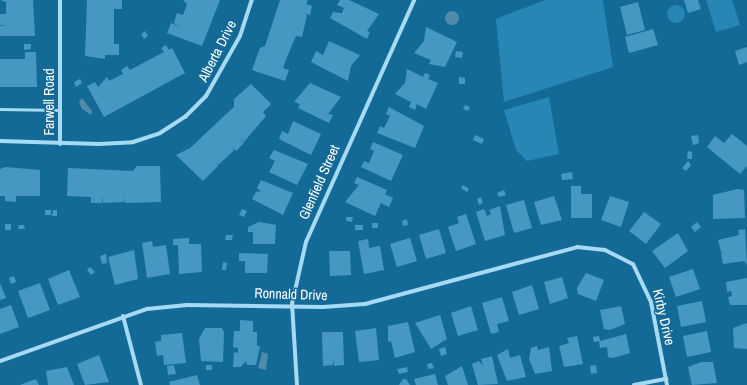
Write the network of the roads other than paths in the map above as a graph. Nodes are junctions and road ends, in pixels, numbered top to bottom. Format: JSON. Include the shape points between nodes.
{"nodes":[{"id":1,"x":60,"y":0,"type":"edge"},
{"id":2,"x":252,"y":0,"type":"edge"},
{"id":3,"x":414,"y":0,"type":"edge"},
{"id":4,"x":0,"y":109,"type":"edge"},
{"id":5,"x":60,"y":110,"type":"junction"},
{"id":6,"x":0,"y":141,"type":"edge"},
{"id":7,"x":60,"y":144,"type":"junction"},
{"id":8,"x":582,"y":248,"type":"joint"},
{"id":9,"x":292,"y":304,"type":"junction"},
{"id":10,"x":123,"y":316,"type":"junction"},
{"id":11,"x":0,"y":361,"type":"edge"},
{"id":12,"x":666,"y":379,"type":"junction"},
{"id":13,"x":141,"y":385,"type":"edge"},
{"id":14,"x":297,"y":385,"type":"edge"},
{"id":15,"x":634,"y":385,"type":"edge"},
{"id":16,"x":667,"y":385,"type":"edge"}],
"edges":[{"from":1,"to":5,"type":"street","name":"Farwell Road"},
{"from":2,"to":7,"type":"street","name":"Alberta Drive","via":[[240,36],[221,72],[206,96],[186,117],[160,133],[133,142]]},
{"from":3,"to":9,"type":"street","name":"Glenfield Street","via":[[317,212],[306,242]]},
{"from":4,"to":5,"type":"lane"},
{"from":5,"to":7,"type":"street","name":"Farwell Road"},
{"from":6,"to":7,"type":"street","name":"Farwell Road"},
{"from":8,"to":9,"type":"street","name":"Ronnald Drive","via":[[553,252],[393,299],[323,307]]},
{"from":8,"to":12,"type":"street","name":"Kirby Drive","via":[[605,250],[633,264],[651,302]]},
{"from":9,"to":10,"type":"street","name":"Ronnald Drive","via":[[187,304]]},
{"from":9,"to":14,"type":"street","name":"Glenfield Street"},
{"from":10,"to":11,"type":"street","name":"Ronnald Drive"},
{"from":10,"to":13,"type":"street"},
{"from":12,"to":15,"type":"street"},
{"from":12,"to":16,"type":"street","name":"Kirby Drive"}]}
